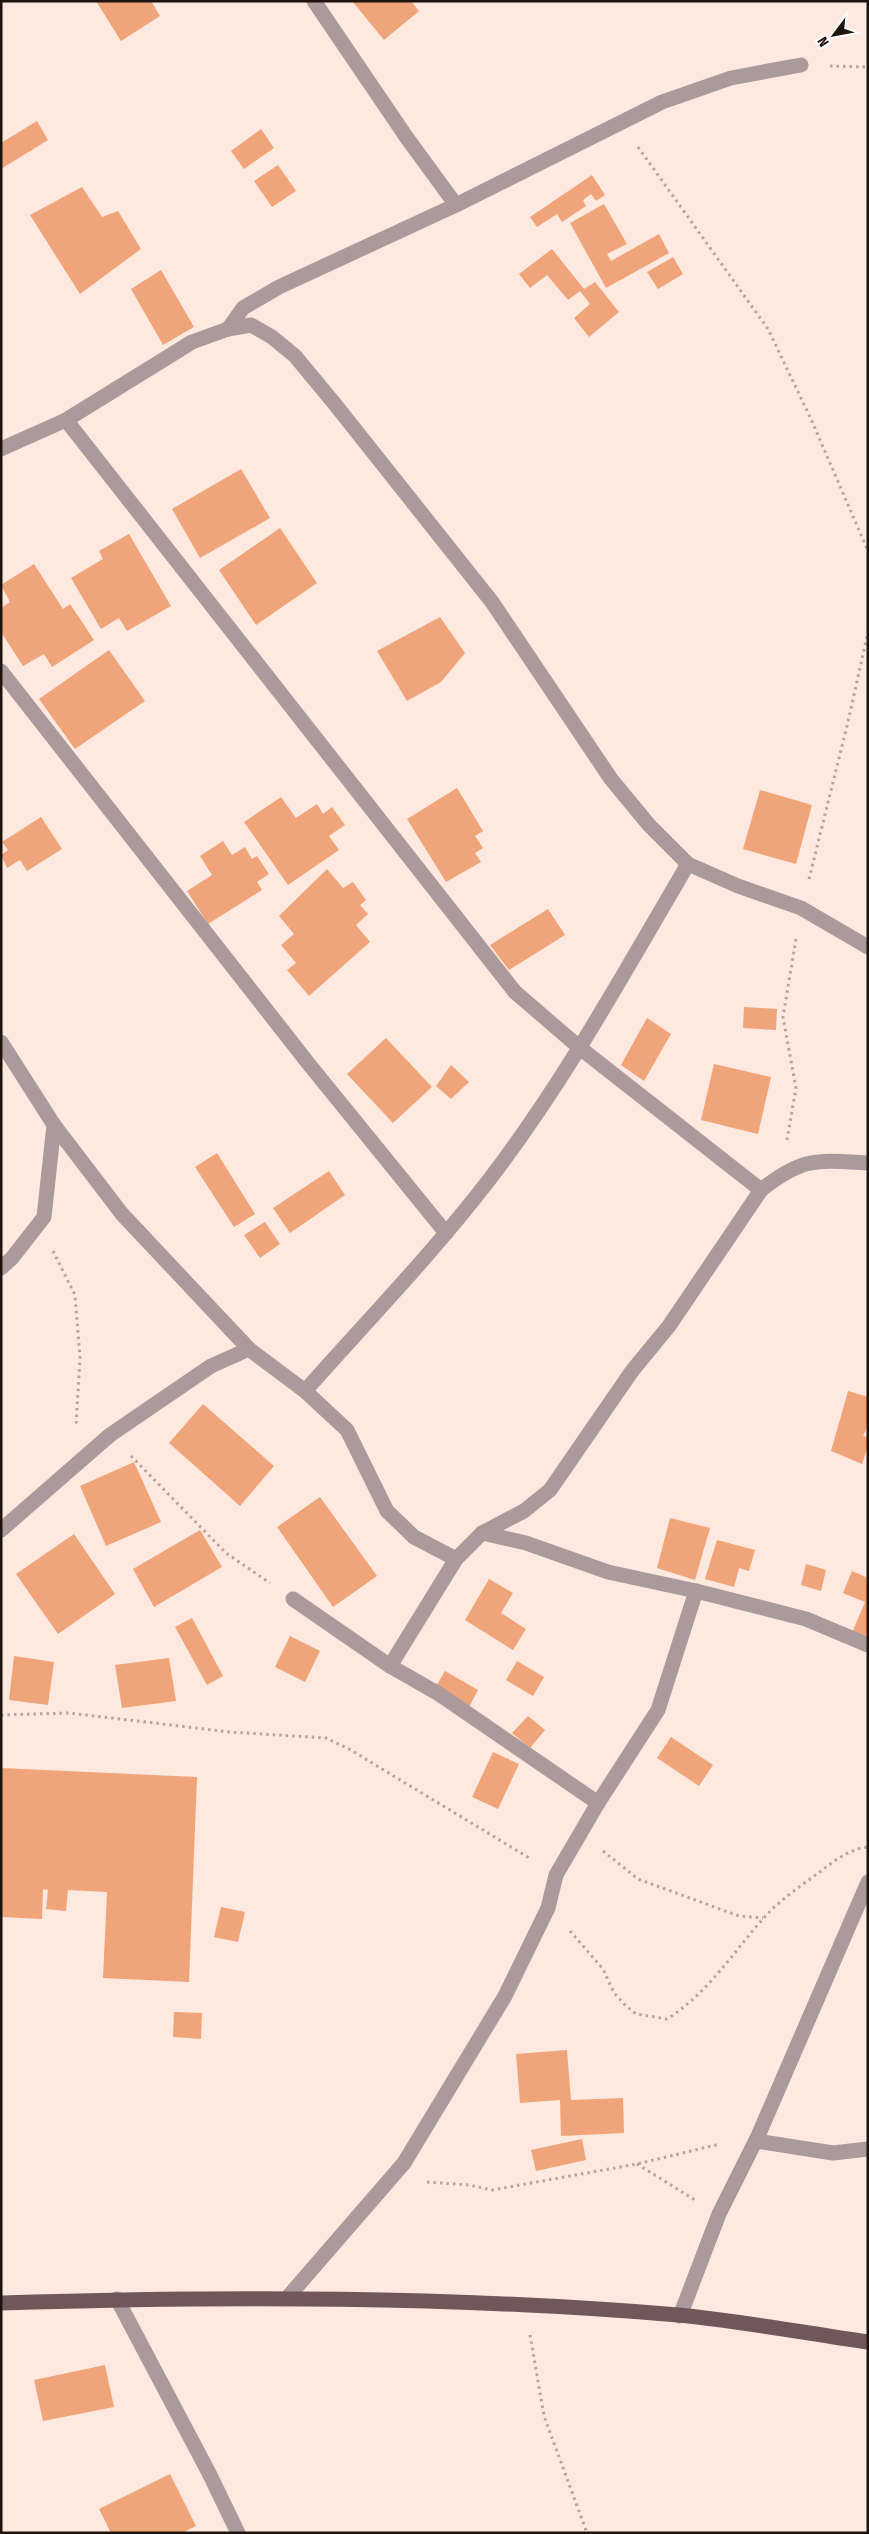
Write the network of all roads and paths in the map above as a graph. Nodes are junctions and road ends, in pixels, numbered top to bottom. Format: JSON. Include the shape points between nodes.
{"nodes":[{"id":1,"x":314,"y":1,"type":"edge"},
{"id":2,"x":802,"y":66,"type":"joint"},
{"id":3,"x":868,"y":67,"type":"edge"},
{"id":4,"x":620,"y":122,"type":"junction"},
{"id":5,"x":456,"y":205,"type":"junction"},
{"id":6,"x":228,"y":329,"type":"junction"},
{"id":7,"x":66,"y":420,"type":"junction"},
{"id":8,"x":1,"y":448,"type":"edge"},
{"id":9,"x":868,"y":551,"type":"edge"},
{"id":10,"x":868,"y":632,"type":"edge"},
{"id":11,"x":1,"y":672,"type":"edge"},
{"id":12,"x":688,"y":864,"type":"junction"},
{"id":13,"x":801,"y":908,"type":"junction"},
{"id":14,"x":868,"y":947,"type":"edge"},
{"id":15,"x":1,"y":1042,"type":"edge"},
{"id":16,"x":580,"y":1048,"type":"junction"},
{"id":17,"x":54,"y":1125,"type":"junction"},
{"id":18,"x":868,"y":1164,"type":"edge"},
{"id":19,"x":780,"y":1175,"type":"junction"},
{"id":20,"x":761,"y":1190,"type":"junction"},
{"id":21,"x":44,"y":1216,"type":"junction"},
{"id":22,"x":446,"y":1233,"type":"junction"},
{"id":23,"x":1,"y":1268,"type":"edge"},
{"id":24,"x":249,"y":1349,"type":"junction"},
{"id":25,"x":305,"y":1390,"type":"junction"},
{"id":26,"x":110,"y":1435,"type":"junction"},
{"id":27,"x":71,"y":1470,"type":"junction"},
{"id":28,"x":1,"y":1530,"type":"edge"},
{"id":29,"x":482,"y":1534,"type":"junction"},
{"id":30,"x":456,"y":1559,"type":"junction"},
{"id":31,"x":696,"y":1591,"type":"junction"},
{"id":32,"x":293,"y":1599,"type":"joint"},
{"id":33,"x":868,"y":1645,"type":"edge"},
{"id":34,"x":390,"y":1666,"type":"junction"},
{"id":35,"x":1,"y":1715,"type":"edge"},
{"id":36,"x":598,"y":1803,"type":"junction"},
{"id":37,"x":579,"y":1836,"type":"junction"},
{"id":38,"x":868,"y":1847,"type":"edge"},
{"id":39,"x":556,"y":1876,"type":"junction"},
{"id":40,"x":868,"y":1882,"type":"edge"},
{"id":41,"x":548,"y":1908,"type":"junction"},
{"id":42,"x":763,"y":1918,"type":"junction"},
{"id":43,"x":757,"y":2139,"type":"junction"},
{"id":44,"x":868,"y":2149,"type":"edge"},
{"id":45,"x":638,"y":2164,"type":"junction"},
{"id":46,"x":389,"y":2180,"type":"junction"},
{"id":47,"x":719,"y":2214,"type":"junction"},
{"id":48,"x":288,"y":2298,"type":"junction"},
{"id":49,"x":117,"y":2299,"type":"junction"},
{"id":50,"x":1,"y":2303,"type":"edge"},
{"id":51,"x":524,"y":2305,"type":"junction"},
{"id":52,"x":680,"y":2316,"type":"junction"},
{"id":53,"x":868,"y":2342,"type":"edge"},
{"id":54,"x":238,"y":2533,"type":"edge"},
{"id":55,"x":587,"y":2533,"type":"edge"}],
"edges":[{"from":1,"to":5,"type":"street"},
{"from":2,"to":3,"type":"path"},
{"from":2,"to":4,"type":"street","via":[[731,78],[662,102]]},
{"from":4,"to":5,"type":"street"},
{"from":4,"to":9,"type":"path","via":[[768,329]]},
{"from":5,"to":6,"type":"street","via":[[279,287],[244,308]]},
{"from":6,"to":7,"type":"street","via":[[192,342]]},
{"from":6,"to":12,"type":"street","via":[[251,325],[295,356],[492,602],[611,779],[649,825]]},
{"from":7,"to":8,"type":"street"},
{"from":7,"to":16,"type":"street","via":[[515,992]]},
{"from":10,"to":13,"type":"path"},
{"from":11,"to":22,"type":"street","via":[[290,1041]]},
{"from":12,"to":13,"type":"street"},
{"from":12,"to":16,"type":"street"},
{"from":13,"to":14,"type":"street"},
{"from":13,"to":19,"type":"path","via":[[783,1017],[796,1088]]},
{"from":15,"to":17,"type":"street"},
{"from":16,"to":20,"type":"street"},
{"from":16,"to":22,"type":"street","via":[[490,1179]]},
{"from":17,"to":21,"type":"street"},
{"from":17,"to":24,"type":"street","via":[[122,1214]]},
{"from":18,"to":19,"type":"street","via":[[806,1162]]},
{"from":19,"to":20,"type":"street"},
{"from":20,"to":29,"type":"street","via":[[669,1326],[632,1371],[550,1490],[524,1511]]},
{"from":21,"to":23,"type":"street"},
{"from":21,"to":27,"type":"path","via":[[53,1251],[75,1295],[80,1358]]},
{"from":22,"to":25,"type":"street"},
{"from":24,"to":25,"type":"street"},
{"from":24,"to":26,"type":"street","via":[[211,1366]]},
{"from":25,"to":30,"type":"street","via":[[347,1430],[387,1510],[414,1537]]},
{"from":26,"to":27,"type":"street"},
{"from":26,"to":32,"type":"path","via":[[226,1553]]},
{"from":27,"to":28,"type":"street"},
{"from":29,"to":30,"type":"street"},
{"from":29,"to":31,"type":"street","via":[[526,1543],[608,1572]]},
{"from":30,"to":34,"type":"street"},
{"from":31,"to":33,"type":"street","via":[[806,1619]]},
{"from":31,"to":36,"type":"street","via":[[658,1710]]},
{"from":32,"to":34,"type":"street"},
{"from":34,"to":36,"type":"street","via":[[439,1694]]},
{"from":35,"to":39,"type":"path","via":[[69,1713],[230,1732],[326,1738],[475,1824]]},
{"from":36,"to":37,"type":"street"},
{"from":37,"to":39,"type":"street"},
{"from":37,"to":42,"type":"path","via":[[638,1879],[739,1916]]},
{"from":38,"to":42,"type":"path","via":[[840,1857]]},
{"from":39,"to":41,"type":"street"},
{"from":40,"to":43,"type":"street"},
{"from":41,"to":42,"type":"path","via":[[603,1969],[614,1993],[624,2005],[636,2014],[667,2019],[713,1981]]},
{"from":41,"to":46,"type":"street","via":[[505,1996],[404,2163]]},
{"from":43,"to":44,"type":"street","via":[[833,2153]]},
{"from":43,"to":45,"type":"path","via":[[697,2148]]},
{"from":43,"to":47,"type":"street"},
{"from":45,"to":46,"type":"path","via":[[492,2190],[444,2182]]},
{"from":45,"to":47,"type":"path"},
{"from":46,"to":48,"type":"street"},
{"from":47,"to":52,"type":"street"},
{"from":48,"to":49,"type":"main road"},
{"from":48,"to":51,"type":"main road"},
{"from":49,"to":50,"type":"main road"},
{"from":49,"to":54,"type":"street","via":[[210,2473]]},
{"from":51,"to":52,"type":"main road"},
{"from":51,"to":55,"type":"path","via":[[544,2416]]},
{"from":52,"to":53,"type":"main road"}]}
